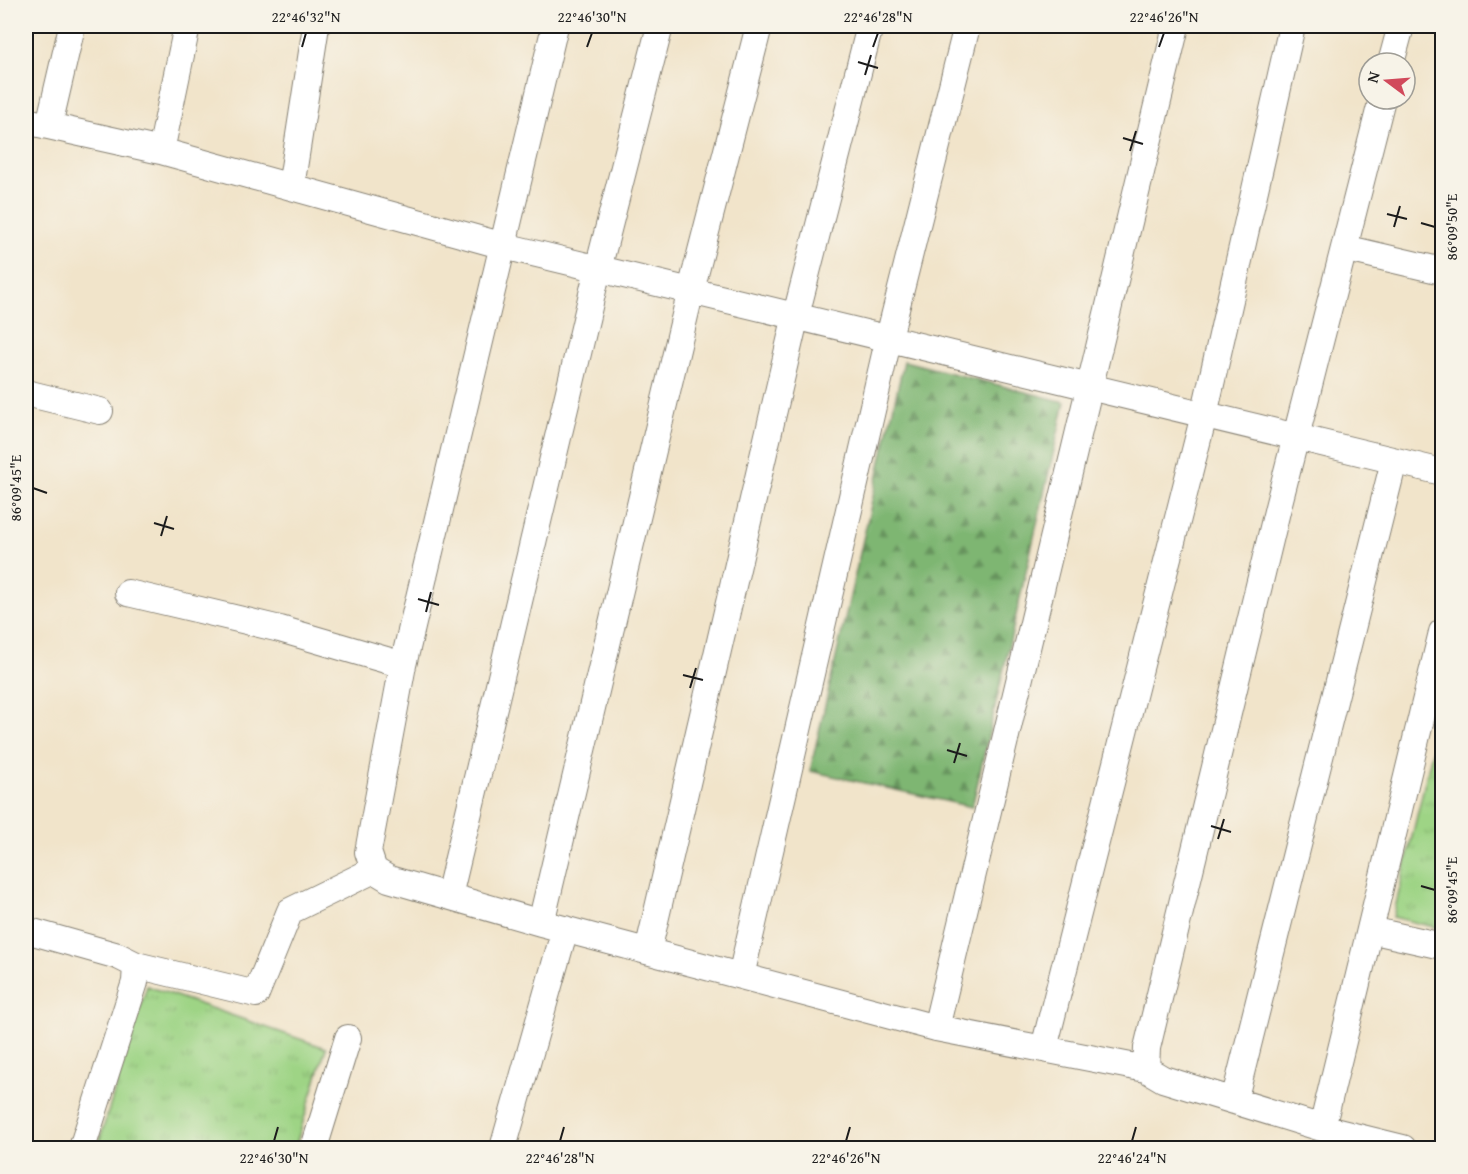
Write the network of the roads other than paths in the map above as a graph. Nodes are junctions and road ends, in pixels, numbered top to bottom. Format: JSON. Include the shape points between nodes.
{"nodes":[{"id":1,"x":72,"y":26,"type":"edge"},
{"id":2,"x":187,"y":26,"type":"edge"},
{"id":3,"x":316,"y":26,"type":"edge"},
{"id":4,"x":555,"y":26,"type":"edge"},
{"id":5,"x":660,"y":26,"type":"edge"},
{"id":6,"x":759,"y":26,"type":"edge"},
{"id":7,"x":870,"y":26,"type":"edge"},
{"id":8,"x":967,"y":26,"type":"edge"},
{"id":9,"x":1176,"y":26,"type":"edge"},
{"id":10,"x":1292,"y":26,"type":"edge"},
{"id":11,"x":1401,"y":26,"type":"edge"},
{"id":12,"x":1394,"y":51,"type":"edge"},
{"id":13,"x":1379,"y":111,"type":"edge"},
{"id":14,"x":37,"y":123,"type":"edge"},
{"id":15,"x":161,"y":152,"type":"junction"},
{"id":16,"x":279,"y":184,"type":"junction"},
{"id":17,"x":504,"y":246,"type":"junction"},
{"id":18,"x":1344,"y":248,"type":"junction"},
{"id":19,"x":598,"y":269,"type":"junction"},
{"id":20,"x":1443,"y":271,"type":"edge"},
{"id":21,"x":691,"y":290,"type":"junction"},
{"id":22,"x":796,"y":315,"type":"junction"},
{"id":23,"x":889,"y":337,"type":"junction"},
{"id":24,"x":1088,"y":387,"type":"junction"},
{"id":25,"x":26,"y":393,"type":"edge"},
{"id":26,"x":100,"y":411,"type":"dead end"},
{"id":27,"x":1204,"y":415,"type":"junction"},
{"id":28,"x":1296,"y":438,"type":"junction"},
{"id":29,"x":1394,"y":460,"type":"junction"},
{"id":30,"x":1443,"y":472,"type":"edge"},
{"id":31,"x":128,"y":593,"type":"dead end"},
{"id":32,"x":1443,"y":632,"type":"edge"},
{"id":33,"x":402,"y":666,"type":"junction"},
{"id":34,"x":1437,"y":676,"type":"edge"},
{"id":35,"x":374,"y":870,"type":"junction"},
{"id":36,"x":449,"y":897,"type":"junction"},
{"id":37,"x":541,"y":923,"type":"junction"},
{"id":38,"x":565,"y":929,"type":"junction"},
{"id":39,"x":26,"y":930,"type":"edge"},
{"id":40,"x":1370,"y":930,"type":"junction"},
{"id":41,"x":1443,"y":946,"type":"edge"},
{"id":42,"x":648,"y":951,"type":"junction"},
{"id":43,"x":136,"y":965,"type":"junction"},
{"id":44,"x":741,"y":976,"type":"junction"},
{"id":45,"x":936,"y":1028,"type":"junction"},
{"id":46,"x":348,"y":1038,"type":"dead end"},
{"id":47,"x":1044,"y":1048,"type":"junction"},
{"id":48,"x":1146,"y":1069,"type":"junction"},
{"id":49,"x":1234,"y":1101,"type":"junction"},
{"id":50,"x":1322,"y":1128,"type":"junction"},
{"id":51,"x":82,"y":1149,"type":"edge"},
{"id":52,"x":314,"y":1149,"type":"edge"},
{"id":53,"x":503,"y":1149,"type":"edge"},
{"id":54,"x":1403,"y":1149,"type":"edge"}],
"edges":[{"from":1,"to":14,"type":"street"},
{"from":2,"to":15,"type":"street"},
{"from":3,"to":16,"type":"street"},
{"from":4,"to":17,"type":"street"},
{"from":5,"to":19,"type":"street"},
{"from":6,"to":21,"type":"street"},
{"from":7,"to":22,"type":"street"},
{"from":8,"to":23,"type":"street"},
{"from":9,"to":24,"type":"street"},
{"from":10,"to":27,"type":"street"},
{"from":11,"to":12,"type":"street"},
{"from":13,"to":18,"type":"street"},
{"from":14,"to":15,"type":"street"},
{"from":15,"to":16,"type":"street"},
{"from":16,"to":17,"type":"street"},
{"from":17,"to":19,"type":"street"},
{"from":17,"to":33,"type":"street"},
{"from":18,"to":20,"type":"street"},
{"from":18,"to":28,"type":"street"},
{"from":19,"to":21,"type":"street"},
{"from":19,"to":36,"type":"street"},
{"from":21,"to":22,"type":"street"},
{"from":21,"to":37,"type":"street"},
{"from":22,"to":23,"type":"street"},
{"from":22,"to":42,"type":"street"},
{"from":23,"to":24,"type":"street"},
{"from":23,"to":44,"type":"street"},
{"from":24,"to":27,"type":"street"},
{"from":24,"to":45,"type":"street"},
{"from":25,"to":26,"type":"street"},
{"from":27,"to":28,"type":"street"},
{"from":27,"to":47,"type":"street"},
{"from":28,"to":29,"type":"street"},
{"from":28,"to":48,"type":"street","via":[[1150,1036]]},
{"from":29,"to":30,"type":"street"},
{"from":29,"to":49,"type":"street"},
{"from":31,"to":33,"type":"street","via":[[280,629]]},
{"from":32,"to":34,"type":"street"},
{"from":33,"to":35,"type":"street","via":[[368,852]]},
{"from":34,"to":40,"type":"street"},
{"from":35,"to":36,"type":"street","via":[[389,879]]},
{"from":35,"to":43,"type":"street","via":[[290,910],[256,994]]},
{"from":36,"to":37,"type":"street"},
{"from":37,"to":38,"type":"street"},
{"from":38,"to":42,"type":"street"},
{"from":38,"to":53,"type":"street"},
{"from":39,"to":43,"type":"street","via":[[118,956]]},
{"from":40,"to":41,"type":"street"},
{"from":40,"to":50,"type":"street"},
{"from":42,"to":44,"type":"street"},
{"from":43,"to":51,"type":"street","via":[[135,982]]},
{"from":44,"to":45,"type":"street"},
{"from":45,"to":47,"type":"street"},
{"from":46,"to":52,"type":"street"},
{"from":47,"to":48,"type":"street"},
{"from":48,"to":49,"type":"street","via":[[1163,1079]]},
{"from":49,"to":50,"type":"street"},
{"from":50,"to":54,"type":"street"}]}
